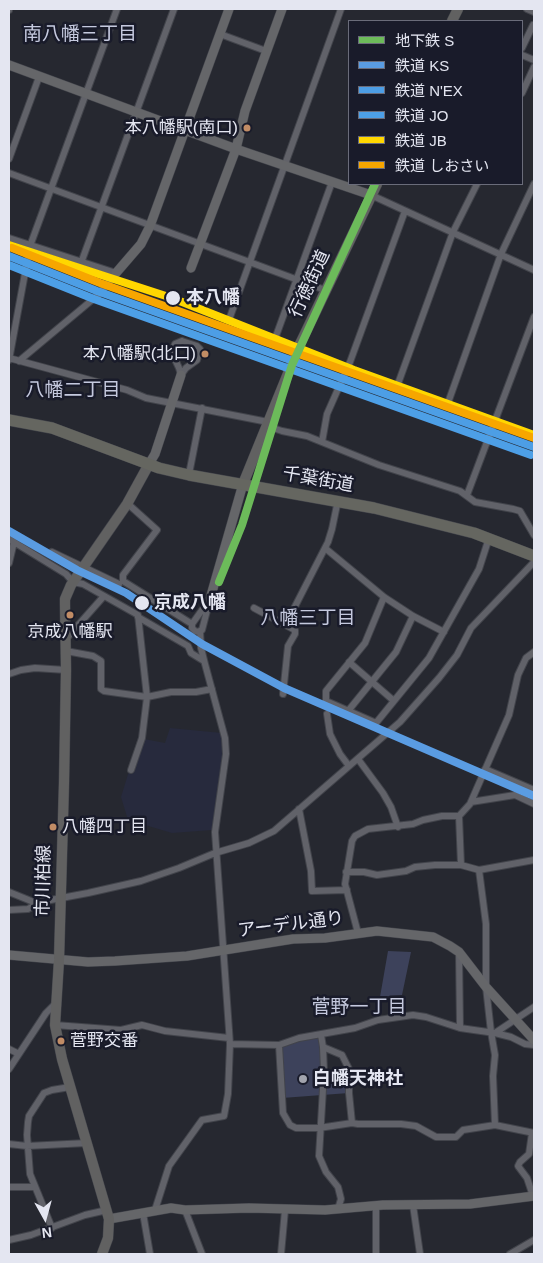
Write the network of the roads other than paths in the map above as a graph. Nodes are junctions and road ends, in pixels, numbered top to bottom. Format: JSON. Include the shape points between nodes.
{"nodes":[{"id":1,"x":117,"y":9,"type":"edge"},
{"id":2,"x":174,"y":9,"type":"edge"},
{"id":3,"x":229,"y":9,"type":"edge"},
{"id":4,"x":282,"y":9,"type":"edge"},
{"id":5,"x":341,"y":9,"type":"edge"},
{"id":6,"x":526,"y":9,"type":"edge"},
{"id":7,"x":534,"y":12,"type":"edge"},
{"id":8,"x":534,"y":25,"type":"edge"},
{"id":9,"x":220,"y":34,"type":"junction"},
{"id":10,"x":523,"y":46,"type":"edge"},
{"id":11,"x":266,"y":51,"type":"junction"},
{"id":12,"x":9,"y":65,"type":"edge"},
{"id":13,"x":534,"y":67,"type":"edge"},
{"id":14,"x":39,"y":76,"type":"junction"},
{"id":15,"x":526,"y":83,"type":"junction"},
{"id":16,"x":534,"y":86,"type":"edge"},
{"id":17,"x":523,"y":90,"type":"edge"},
{"id":18,"x":87,"y":94,"type":"junction"},
{"id":19,"x":137,"y":111,"type":"junction"},
{"id":20,"x":186,"y":130,"type":"junction"},
{"id":21,"x":12,"y":139,"type":"edge"},
{"id":22,"x":236,"y":148,"type":"junction"},
{"id":23,"x":9,"y":159,"type":"edge"},
{"id":24,"x":285,"y":164,"type":"junction"},
{"id":25,"x":9,"y":173,"type":"edge"},
{"id":26,"x":332,"y":182,"type":"junction"},
{"id":27,"x":534,"y":184,"type":"edge"},
{"id":28,"x":376,"y":185,"type":"edge"},
{"id":29,"x":476,"y":185,"type":"edge"},
{"id":30,"x":52,"y":190,"type":"junction"},
{"id":31,"x":371,"y":195,"type":"junction"},
{"id":32,"x":102,"y":207,"type":"junction"},
{"id":33,"x":406,"y":210,"type":"junction"},
{"id":34,"x":150,"y":226,"type":"junction"},
{"id":35,"x":453,"y":232,"type":"junction"},
{"id":36,"x":9,"y":238,"type":"edge"},
{"id":37,"x":201,"y":244,"type":"junction"},
{"id":38,"x":30,"y":246,"type":"junction"},
{"id":39,"x":501,"y":254,"type":"junction"},
{"id":40,"x":250,"y":262,"type":"junction"},
{"id":41,"x":81,"y":263,"type":"junction"},
{"id":42,"x":191,"y":268,"type":"dead end"},
{"id":43,"x":534,"y":270,"type":"edge"},
{"id":44,"x":116,"y":273,"type":"junction"},
{"id":45,"x":297,"y":280,"type":"junction"},
{"id":46,"x":325,"y":290,"type":"junction"},
{"id":47,"x":534,"y":316,"type":"edge"},
{"id":48,"x":230,"y":318,"type":"dead end"},
{"id":49,"x":276,"y":336,"type":"dead end"},
{"id":50,"x":9,"y":359,"type":"edge"},
{"id":51,"x":18,"y":361,"type":"junction"},
{"id":52,"x":181,"y":375,"type":"junction"},
{"id":53,"x":400,"y":382,"type":"dead end"},
{"id":54,"x":449,"y":400,"type":"dead end"},
{"id":55,"x":170,"y":403,"type":"junction"},
{"id":56,"x":202,"y":408,"type":"junction"},
{"id":57,"x":9,"y":420,"type":"edge"},
{"id":58,"x":268,"y":424,"type":"junction"},
{"id":59,"x":322,"y":442,"type":"junction"},
{"id":60,"x":149,"y":464,"type":"junction"},
{"id":61,"x":190,"y":469,"type":"dead end"},
{"id":62,"x":243,"y":484,"type":"junction"},
{"id":63,"x":468,"y":495,"type":"junction"},
{"id":64,"x":338,"y":500,"type":"junction"},
{"id":65,"x":127,"y":503,"type":"junction"},
{"id":66,"x":534,"y":535,"type":"edge"},
{"id":67,"x":490,"y":538,"type":"junction"},
{"id":68,"x":12,"y":540,"type":"edge"},
{"id":69,"x":325,"y":548,"type":"junction"},
{"id":70,"x":52,"y":552,"type":"dead end"},
{"id":71,"x":534,"y":556,"type":"edge"},
{"id":72,"x":534,"y":562,"type":"edge"},
{"id":73,"x":9,"y":563,"type":"edge"},
{"id":74,"x":84,"y":568,"type":"junction"},
{"id":75,"x":73,"y":582,"type":"junction"},
{"id":76,"x":119,"y":584,"type":"dead end"},
{"id":77,"x":104,"y":596,"type":"junction"},
{"id":78,"x":384,"y":597,"type":"junction"},
{"id":79,"x":210,"y":599,"type":"junction"},
{"id":80,"x":254,"y":608,"type":"dead end"},
{"id":81,"x":413,"y":616,"type":"junction"},
{"id":82,"x":138,"y":618,"type":"junction"},
{"id":83,"x":192,"y":624,"type":"junction"},
{"id":84,"x":286,"y":624,"type":"junction"},
{"id":85,"x":200,"y":632,"type":"junction"},
{"id":86,"x":444,"y":632,"type":"junction"},
{"id":87,"x":66,"y":640,"type":"junction"},
{"id":88,"x":66,"y":651,"type":"junction"},
{"id":89,"x":534,"y":652,"type":"edge"},
{"id":90,"x":204,"y":661,"type":"junction"},
{"id":91,"x":349,"y":662,"type":"junction"},
{"id":92,"x":66,"y":670,"type":"junction"},
{"id":93,"x":9,"y":674,"type":"edge"},
{"id":94,"x":371,"y":681,"type":"junction"},
{"id":95,"x":212,"y":689,"type":"junction"},
{"id":96,"x":282,"y":694,"type":"dead end"},
{"id":97,"x":147,"y":697,"type":"junction"},
{"id":98,"x":394,"y":701,"type":"junction"},
{"id":99,"x":348,"y":711,"type":"junction"},
{"id":100,"x":327,"y":714,"type":"dead end"},
{"id":101,"x":358,"y":759,"type":"junction"},
{"id":102,"x":349,"y":766,"type":"junction"},
{"id":103,"x":484,"y":769,"type":"junction"},
{"id":104,"x":131,"y":770,"type":"dead end"},
{"id":105,"x":534,"y":790,"type":"edge"},
{"id":106,"x":471,"y":802,"type":"junction"},
{"id":107,"x":534,"y":804,"type":"edge"},
{"id":108,"x":298,"y":809,"type":"junction"},
{"id":109,"x":459,"y":816,"type":"junction"},
{"id":110,"x":398,"y":827,"type":"junction"},
{"id":111,"x":215,"y":853,"type":"junction"},
{"id":112,"x":534,"y":860,"type":"edge"},
{"id":113,"x":461,"y":865,"type":"junction"},
{"id":114,"x":478,"y":870,"type":"junction"},
{"id":115,"x":346,"y":872,"type":"junction"},
{"id":116,"x":347,"y":890,"type":"junction"},
{"id":117,"x":9,"y":892,"type":"edge"},
{"id":118,"x":60,"y":898,"type":"junction"},
{"id":119,"x":36,"y":903,"type":"junction"},
{"id":120,"x":9,"y":910,"type":"edge"},
{"id":121,"x":358,"y":933,"type":"junction"},
{"id":122,"x":224,"y":950,"type":"junction"},
{"id":123,"x":459,"y":952,"type":"junction"},
{"id":124,"x":9,"y":955,"type":"edge"},
{"id":125,"x":59,"y":960,"type":"junction"},
{"id":126,"x":486,"y":987,"type":"junction"},
{"id":127,"x":56,"y":1004,"type":"junction"},
{"id":128,"x":534,"y":1007,"type":"edge"},
{"id":129,"x":43,"y":1018,"type":"junction"},
{"id":130,"x":516,"y":1019,"type":"junction"},
{"id":131,"x":55,"y":1022,"type":"junction"},
{"id":132,"x":460,"y":1028,"type":"junction"},
{"id":133,"x":493,"y":1032,"type":"junction"},
{"id":134,"x":321,"y":1035,"type":"junction"},
{"id":135,"x":534,"y":1040,"type":"edge"},
{"id":136,"x":230,"y":1041,"type":"junction"},
{"id":137,"x":534,"y":1045,"type":"edge"},
{"id":138,"x":279,"y":1046,"type":"junction"},
{"id":139,"x":323,"y":1047,"type":"junction"},
{"id":140,"x":9,"y":1049,"type":"edge"},
{"id":141,"x":19,"y":1054,"type":"junction"},
{"id":142,"x":9,"y":1069,"type":"edge"},
{"id":143,"x":70,"y":1087,"type":"junction"},
{"id":144,"x":352,"y":1123,"type":"junction"},
{"id":145,"x":495,"y":1125,"type":"junction"},
{"id":146,"x":320,"y":1128,"type":"junction"},
{"id":147,"x":533,"y":1133,"type":"edge"},
{"id":148,"x":87,"y":1143,"type":"junction"},
{"id":149,"x":9,"y":1144,"type":"edge"},
{"id":150,"x":28,"y":1146,"type":"junction"},
{"id":151,"x":34,"y":1187,"type":"junction"},
{"id":152,"x":9,"y":1188,"type":"edge"},
{"id":153,"x":533,"y":1196,"type":"edge"},
{"id":154,"x":413,"y":1205,"type":"junction"},
{"id":155,"x":376,"y":1206,"type":"junction"},
{"id":156,"x":338,"y":1209,"type":"junction"},
{"id":157,"x":155,"y":1210,"type":"junction"},
{"id":158,"x":185,"y":1210,"type":"junction"},
{"id":159,"x":285,"y":1210,"type":"junction"},
{"id":160,"x":144,"y":1212,"type":"junction"},
{"id":161,"x":108,"y":1214,"type":"junction"},
{"id":162,"x":52,"y":1228,"type":"junction"},
{"id":163,"x":9,"y":1240,"type":"edge"},
{"id":164,"x":534,"y":1240,"type":"edge"},
{"id":165,"x":102,"y":1254,"type":"edge"},
{"id":166,"x":150,"y":1254,"type":"edge"},
{"id":167,"x":202,"y":1254,"type":"edge"},
{"id":168,"x":281,"y":1254,"type":"edge"},
{"id":169,"x":376,"y":1254,"type":"edge"},
{"id":170,"x":420,"y":1254,"type":"edge"},
{"id":171,"x":510,"y":1254,"type":"edge"}],
"edges":[{"from":1,"to":18,"type":"street"},
{"from":2,"to":19,"type":"street"},
{"from":3,"to":9,"type":"street"},
{"from":4,"to":11,"type":"street"},
{"from":5,"to":24,"type":"street"},
{"from":6,"to":7,"type":"street"},
{"from":8,"to":10,"type":"street"},
{"from":9,"to":11,"type":"street"},
{"from":9,"to":20,"type":"street"},
{"from":11,"to":22,"type":"street"},
{"from":12,"to":14,"type":"street"},
{"from":13,"to":15,"type":"street"},
{"from":14,"to":18,"type":"street"},
{"from":14,"to":21,"type":"street"},
{"from":15,"to":16,"type":"street"},
{"from":15,"to":17,"type":"street"},
{"from":18,"to":19,"type":"street"},
{"from":18,"to":30,"type":"street"},
{"from":19,"to":20,"type":"street"},
{"from":19,"to":32,"type":"street"},
{"from":20,"to":22,"type":"street"},
{"from":20,"to":34,"type":"street"},
{"from":21,"to":23,"type":"street"},
{"from":22,"to":24,"type":"street"},
{"from":22,"to":37,"type":"street"},
{"from":24,"to":26,"type":"street"},
{"from":24,"to":40,"type":"street"},
{"from":25,"to":30,"type":"street"},
{"from":26,"to":31,"type":"street"},
{"from":26,"to":45,"type":"street"},
{"from":27,"to":39,"type":"street"},
{"from":28,"to":31,"type":"main road","name":"行徳街道"},
{"from":29,"to":35,"type":"street"},
{"from":30,"to":32,"type":"street"},
{"from":30,"to":38,"type":"street"},
{"from":31,"to":33,"type":"street"},
{"from":31,"to":46,"type":"main road","name":"行徳街道"},
{"from":32,"to":34,"type":"street"},
{"from":32,"to":41,"type":"street"},
{"from":33,"to":35,"type":"street"},
{"from":33,"to":59,"type":"street","via":[[350,362],[327,414]]},
{"from":34,"to":37,"type":"street"},
{"from":34,"to":44,"type":"street","via":[[141,244]]},
{"from":35,"to":39,"type":"street"},
{"from":35,"to":53,"type":"street"},
{"from":36,"to":38,"type":"street"},
{"from":37,"to":40,"type":"street"},
{"from":37,"to":42,"type":"street"},
{"from":38,"to":41,"type":"street"},
{"from":38,"to":50,"type":"street"},
{"from":39,"to":43,"type":"street"},
{"from":39,"to":54,"type":"street"},
{"from":40,"to":45,"type":"street"},
{"from":40,"to":48,"type":"street"},
{"from":41,"to":44,"type":"street"},
{"from":44,"to":51,"type":"street","via":[[98,295]]},
{"from":45,"to":46,"type":"street"},
{"from":45,"to":49,"type":"street"},
{"from":46,"to":58,"type":"main road","name":"行徳街道"},
{"from":47,"to":63,"type":"street"},
{"from":50,"to":51,"type":"street"},
{"from":51,"to":55,"type":"street"},
{"from":52,"to":52,"type":"street","via":[[172,353],[175,344],[182,341],[200,349],[197,360]]},
{"from":52,"to":55,"type":"street"},
{"from":55,"to":56,"type":"street"},
{"from":55,"to":60,"type":"street"},
{"from":56,"to":58,"type":"street"},
{"from":56,"to":61,"type":"street"},
{"from":57,"to":60,"type":"highway","name":"千葉街道","via":[[52,428]]},
{"from":58,"to":59,"type":"street"},
{"from":58,"to":62,"type":"main road","name":"行徳街道"},
{"from":59,"to":63,"type":"street"},
{"from":60,"to":62,"type":"highway","name":"千葉街道"},
{"from":60,"to":65,"type":"main road","name":"市川柏線"},
{"from":62,"to":64,"type":"highway","name":"千葉街道"},
{"from":62,"to":79,"type":"street"},
{"from":63,"to":66,"type":"street","via":[[476,502],[520,511]]},
{"from":64,"to":67,"type":"highway","name":"千葉街道"},
{"from":64,"to":69,"type":"street"},
{"from":65,"to":74,"type":"main road","name":"市川柏線"},
{"from":65,"to":83,"type":"street","via":[[157,530],[123,575],[123,581]]},
{"from":67,"to":71,"type":"highway","name":"千葉街道"},
{"from":67,"to":86,"type":"street","via":[[479,569]]},
{"from":68,"to":73,"type":"street"},
{"from":68,"to":75,"type":"street","via":[[66,574]]},
{"from":69,"to":78,"type":"street"},
{"from":69,"to":84,"type":"street"},
{"from":70,"to":74,"type":"street"},
{"from":72,"to":101,"type":"street","via":[[471,628],[458,655],[407,715]]},
{"from":74,"to":75,"type":"main road","name":"市川柏線"},
{"from":74,"to":76,"type":"street"},
{"from":75,"to":77,"type":"street"},
{"from":75,"to":87,"type":"main road","name":"市川柏線","via":[[65,599]]},
{"from":77,"to":82,"type":"street","via":[[138,615]]},
{"from":77,"to":87,"type":"street"},
{"from":78,"to":81,"type":"street"},
{"from":78,"to":91,"type":"street","via":[[365,643]]},
{"from":79,"to":83,"type":"street"},
{"from":79,"to":85,"type":"street"},
{"from":80,"to":84,"type":"street"},
{"from":81,"to":86,"type":"street"},
{"from":81,"to":94,"type":"street","via":[[396,652]]},
{"from":82,"to":90,"type":"street","via":[[188,646],[191,653]]},
{"from":82,"to":97,"type":"street"},
{"from":83,"to":85,"type":"street","via":[[193,630]]},
{"from":84,"to":96,"type":"street","via":[[295,630],[295,634],[288,646]]},
{"from":85,"to":90,"type":"street"},
{"from":86,"to":98,"type":"street","via":[[429,658]]},
{"from":87,"to":88,"type":"main road","name":"市川柏線"},
{"from":88,"to":92,"type":"main road","name":"市川柏線"},
{"from":88,"to":97,"type":"street","via":[[93,656],[101,661],[101,689],[104,691]]},
{"from":89,"to":103,"type":"street","via":[[526,658],[518,676],[509,715]]},
{"from":90,"to":95,"type":"street"},
{"from":91,"to":94,"type":"street"},
{"from":91,"to":99,"type":"street","via":[[326,692],[326,701]]},
{"from":92,"to":93,"type":"street","via":[[35,668]]},
{"from":92,"to":118,"type":"main road","name":"市川柏線"},
{"from":94,"to":98,"type":"street"},
{"from":94,"to":99,"type":"street"},
{"from":95,"to":97,"type":"street"},
{"from":95,"to":111,"type":"street","via":[[226,754],[216,814]]},
{"from":97,"to":104,"type":"street","via":[[142,738]]},
{"from":98,"to":99,"type":"street","via":[[376,723]]},
{"from":100,"to":102,"type":"street","via":[[330,734]]},
{"from":101,"to":102,"type":"street"},
{"from":101,"to":110,"type":"street","via":[[383,793]]},
{"from":102,"to":108,"type":"street"},
{"from":103,"to":105,"type":"street"},
{"from":103,"to":106,"type":"street"},
{"from":106,"to":107,"type":"street","via":[[514,795]]},
{"from":106,"to":109,"type":"street"},
{"from":108,"to":111,"type":"street","via":[[274,831],[249,843]]},
{"from":108,"to":116,"type":"street","via":[[312,891]]},
{"from":109,"to":110,"type":"street","via":[[442,816]]},
{"from":109,"to":113,"type":"street"},
{"from":110,"to":115,"type":"street","via":[[368,829],[355,836]]},
{"from":111,"to":118,"type":"street","via":[[141,881]]},
{"from":111,"to":122,"type":"street"},
{"from":112,"to":114,"type":"street"},
{"from":113,"to":114,"type":"street"},
{"from":113,"to":115,"type":"street","via":[[415,867],[377,875]]},
{"from":114,"to":126,"type":"street","via":[[486,924]]},
{"from":115,"to":116,"type":"street"},
{"from":116,"to":121,"type":"street"},
{"from":117,"to":119,"type":"street"},
{"from":118,"to":119,"type":"street"},
{"from":118,"to":125,"type":"main road","name":"市川柏線"},
{"from":119,"to":120,"type":"street","via":[[28,909]]},
{"from":121,"to":122,"type":"street","name":"アーデル通り"},
{"from":121,"to":123,"type":"street","name":"アーデル通り","via":[[389,932],[433,938]]},
{"from":122,"to":125,"type":"street","name":"アーデル通り","via":[[115,961]]},
{"from":122,"to":136,"type":"street"},
{"from":123,"to":126,"type":"street","name":"アーデル通り"},
{"from":123,"to":132,"type":"street"},
{"from":124,"to":125,"type":"street","name":"アーデル通り"},
{"from":125,"to":127,"type":"main road","name":"市川柏線"},
{"from":126,"to":130,"type":"street","name":"アーデル通り"},
{"from":126,"to":133,"type":"street"},
{"from":127,"to":129,"type":"street"},
{"from":127,"to":131,"type":"main road","name":"市川柏線"},
{"from":128,"to":130,"type":"street"},
{"from":129,"to":131,"type":"street"},
{"from":129,"to":141,"type":"street"},
{"from":130,"to":133,"type":"street"},
{"from":130,"to":135,"type":"street","name":"アーデル通り"},
{"from":131,"to":136,"type":"street","via":[[121,1030],[142,1025]]},
{"from":131,"to":143,"type":"main road","name":"市川柏線"},
{"from":132,"to":133,"type":"street"},
{"from":132,"to":134,"type":"street","via":[[426,1018],[401,1016]]},
{"from":133,"to":137,"type":"street"},
{"from":133,"to":145,"type":"street","via":[[496,1055],[493,1076]]},
{"from":134,"to":138,"type":"street"},
{"from":134,"to":139,"type":"street"},
{"from":136,"to":138,"type":"street"},
{"from":136,"to":157,"type":"street","via":[[224,1116],[202,1120],[169,1166]]},
{"from":138,"to":146,"type":"street","via":[[283,1112],[290,1126]]},
{"from":139,"to":144,"type":"street","via":[[342,1055],[349,1069]]},
{"from":139,"to":146,"type":"street"},
{"from":140,"to":141,"type":"street"},
{"from":141,"to":142,"type":"street"},
{"from":143,"to":148,"type":"main road","name":"市川柏線"},
{"from":143,"to":150,"type":"street","via":[[44,1093],[29,1116]]},
{"from":144,"to":145,"type":"street","via":[[416,1126],[436,1137],[456,1137],[463,1130]]},
{"from":144,"to":146,"type":"street"},
{"from":145,"to":147,"type":"street"},
{"from":146,"to":156,"type":"street","via":[[320,1161],[338,1187],[341,1198]]},
{"from":147,"to":153,"type":"street","via":[[529,1154],[518,1166],[527,1178]]},
{"from":148,"to":150,"type":"street"},
{"from":148,"to":161,"type":"main road","name":"市川柏線"},
{"from":149,"to":150,"type":"street"},
{"from":150,"to":151,"type":"street","via":[[28,1164]]},
{"from":151,"to":152,"type":"street"},
{"from":151,"to":162,"type":"street"},
{"from":153,"to":154,"type":"street","via":[[470,1204]]},
{"from":154,"to":155,"type":"street"},
{"from":154,"to":170,"type":"street"},
{"from":155,"to":156,"type":"street"},
{"from":155,"to":169,"type":"street"},
{"from":156,"to":159,"type":"street"},
{"from":157,"to":158,"type":"street"},
{"from":157,"to":160,"type":"street"},
{"from":158,"to":159,"type":"street"},
{"from":158,"to":167,"type":"street"},
{"from":159,"to":168,"type":"street"},
{"from":160,"to":161,"type":"street"},
{"from":160,"to":166,"type":"street"},
{"from":161,"to":162,"type":"street","via":[[85,1215]]},
{"from":161,"to":165,"type":"main road","name":"市川柏線","via":[[108,1238]]},
{"from":162,"to":163,"type":"street"},
{"from":164,"to":171,"type":"street"}]}
